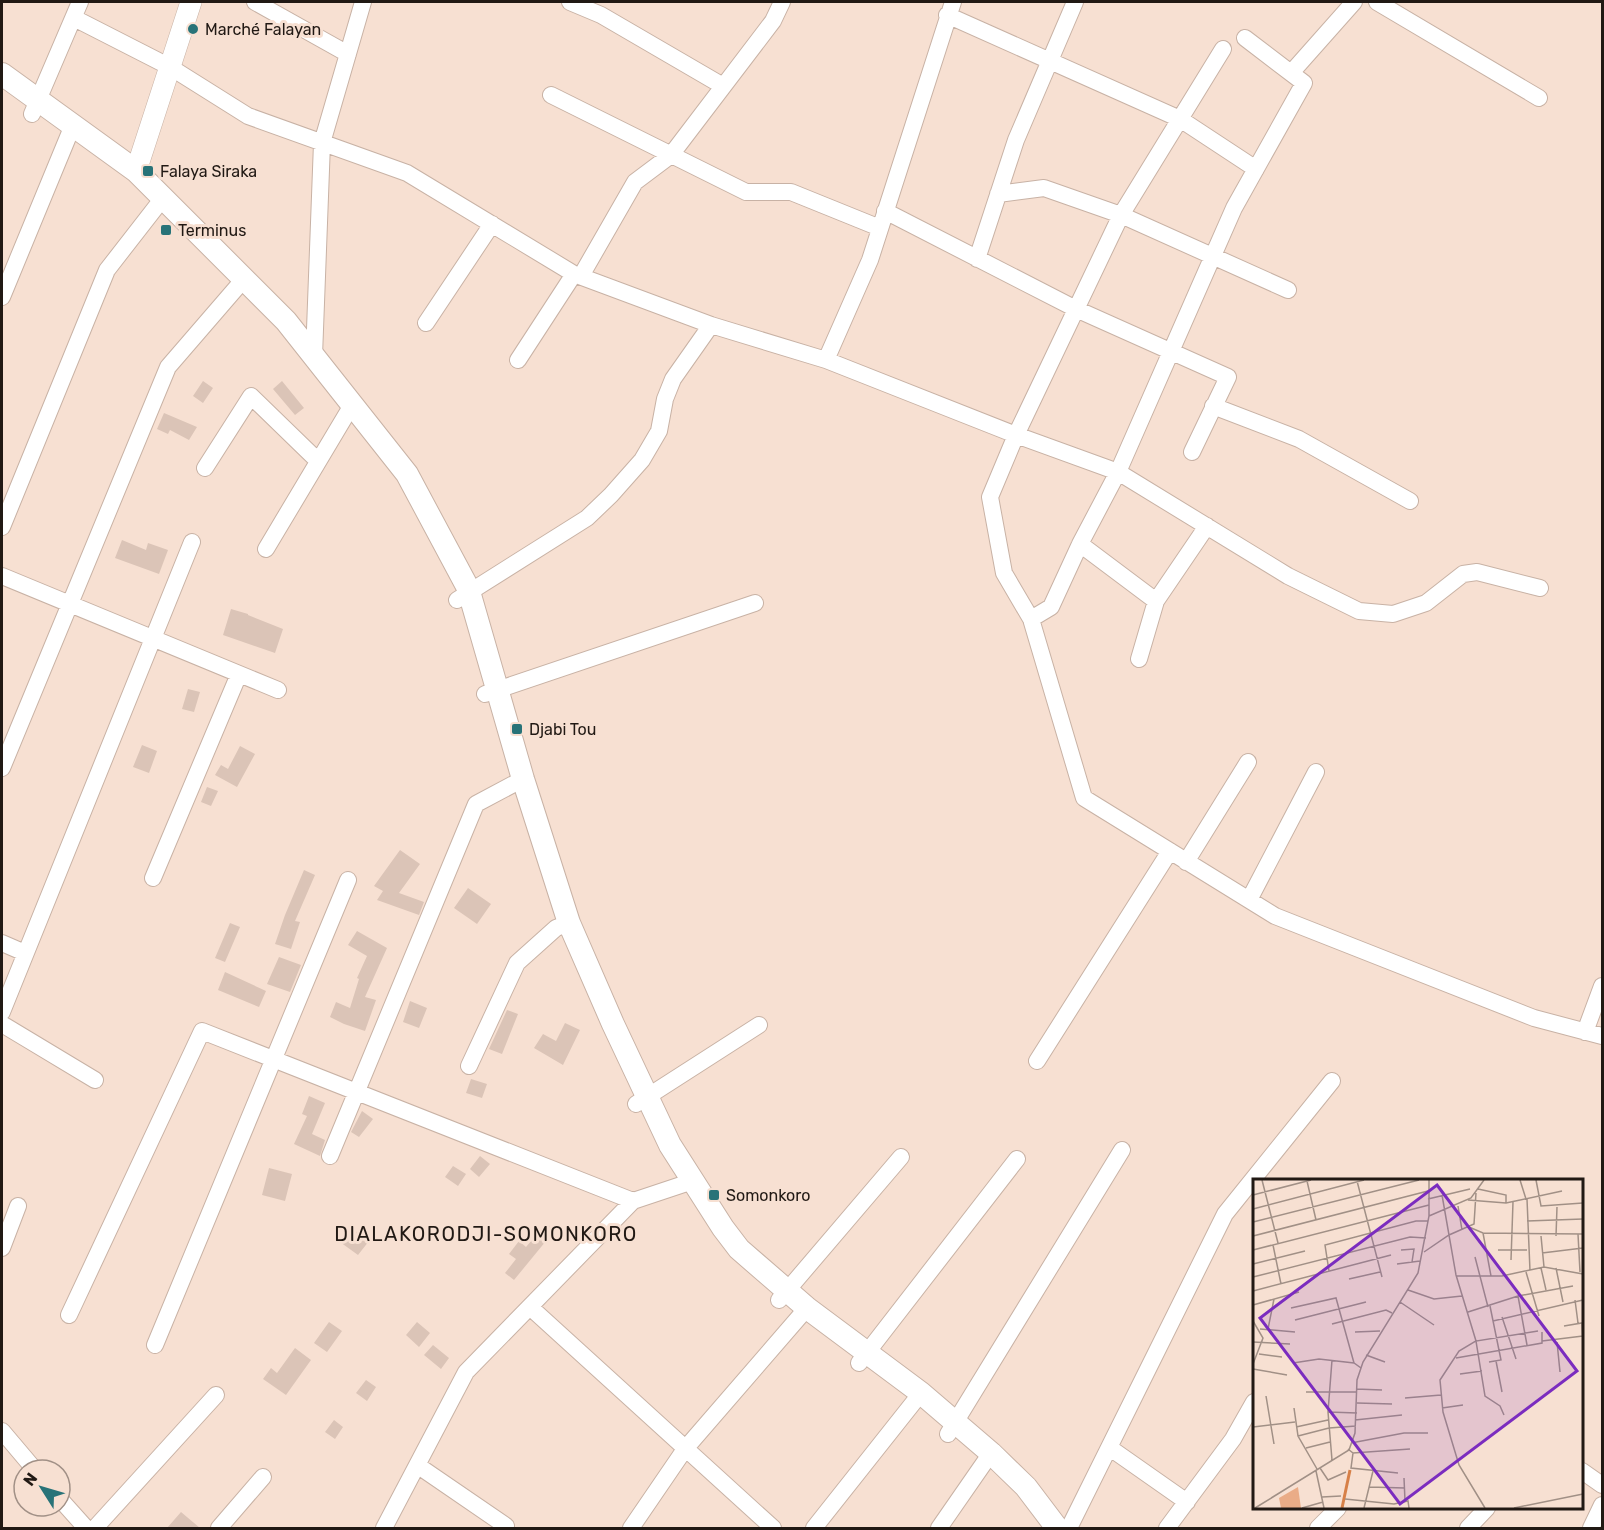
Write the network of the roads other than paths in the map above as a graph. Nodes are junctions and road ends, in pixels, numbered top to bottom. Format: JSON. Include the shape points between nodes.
{"nodes":[{"id":1,"x":81,"y":2,"type":"edge"},
{"id":2,"x":191,"y":2,"type":"edge"},
{"id":3,"x":255,"y":2,"type":"edge"},
{"id":4,"x":363,"y":2,"type":"edge"},
{"id":5,"x":570,"y":2,"type":"edge"},
{"id":6,"x":782,"y":2,"type":"edge"},
{"id":7,"x":1075,"y":2,"type":"edge"},
{"id":8,"x":1354,"y":2,"type":"edge"},
{"id":9,"x":1377,"y":2,"type":"edge"},
{"id":10,"x":950,"y":8,"type":"edge"},
{"id":11,"x":74,"y":18,"type":"junction"},
{"id":12,"x":1245,"y":38,"type":"dead end"},
{"id":13,"x":1223,"y":49,"type":"dead end"},
{"id":14,"x":348,"y":54,"type":"junction"},
{"id":15,"x":1050,"y":61,"type":"junction"},
{"id":16,"x":170,"y":67,"type":"junction"},
{"id":17,"x":1291,"y":73,"type":"junction"},
{"id":18,"x":2,"y":74,"type":"edge"},
{"id":19,"x":723,"y":86,"type":"junction"},
{"id":20,"x":2,"y":91,"type":"edge"},
{"id":21,"x":551,"y":95,"type":"dead end"},
{"id":22,"x":1539,"y":98,"type":"dead end"},
{"id":23,"x":35,"y":107,"type":"junction"},
{"id":24,"x":1180,"y":119,"type":"junction"},
{"id":25,"x":70,"y":132,"type":"junction"},
{"id":26,"x":322,"y":143,"type":"junction"},
{"id":27,"x":671,"y":155,"type":"junction"},
{"id":28,"x":1256,"y":168,"type":"junction"},
{"id":29,"x":133,"y":178,"type":"junction"},
{"id":30,"x":998,"y":194,"type":"junction"},
{"id":31,"x":159,"y":204,"type":"junction"},
{"id":32,"x":885,"y":211,"type":"junction"},
{"id":33,"x":1121,"y":215,"type":"junction"},
{"id":34,"x":492,"y":224,"type":"junction"},
{"id":35,"x":880,"y":228,"type":"junction"},
{"id":36,"x":1213,"y":256,"type":"junction"},
{"id":37,"x":977,"y":259,"type":"junction"},
{"id":38,"x":577,"y":275,"type":"junction"},
{"id":39,"x":240,"y":285,"type":"junction"},
{"id":40,"x":1288,"y":290,"type":"dead end"},
{"id":41,"x":2,"y":297,"type":"edge"},
{"id":42,"x":1076,"y":309,"type":"junction"},
{"id":43,"x":426,"y":323,"type":"dead end"},
{"id":44,"x":711,"y":325,"type":"junction"},
{"id":45,"x":1171,"y":352,"type":"junction"},
{"id":46,"x":314,"y":356,"type":"junction"},
{"id":47,"x":518,"y":360,"type":"dead end"},
{"id":48,"x":826,"y":360,"type":"junction"},
{"id":49,"x":1213,"y":406,"type":"junction"},
{"id":50,"x":348,"y":411,"type":"junction"},
{"id":51,"x":1016,"y":435,"type":"junction"},
{"id":52,"x":1191,"y":452,"type":"dead end"},
{"id":53,"x":318,"y":461,"type":"junction"},
{"id":54,"x":205,"y":468,"type":"dead end"},
{"id":55,"x":1118,"y":472,"type":"junction"},
{"id":56,"x":1410,"y":501,"type":"dead end"},
{"id":57,"x":1207,"y":526,"type":"junction"},
{"id":58,"x":2,"y":527,"type":"edge"},
{"id":59,"x":192,"y":542,"type":"dead end"},
{"id":60,"x":1080,"y":544,"type":"junction"},
{"id":61,"x":266,"y":549,"type":"dead end"},
{"id":62,"x":2,"y":576,"type":"edge"},
{"id":63,"x":1540,"y":588,"type":"dead end"},
{"id":64,"x":463,"y":596,"type":"junction"},
{"id":65,"x":1156,"y":601,"type":"junction"},
{"id":66,"x":755,"y":603,"type":"dead end"},
{"id":67,"x":70,"y":604,"type":"junction"},
{"id":68,"x":1031,"y":619,"type":"junction"},
{"id":69,"x":153,"y":638,"type":"junction"},
{"id":70,"x":1139,"y":659,"type":"dead end"},
{"id":71,"x":239,"y":674,"type":"junction"},
{"id":72,"x":278,"y":690,"type":"dead end"},
{"id":73,"x":491,"y":692,"type":"junction"},
{"id":74,"x":1248,"y":762,"type":"dead end"},
{"id":75,"x":2,"y":768,"type":"edge"},
{"id":76,"x":1316,"y":772,"type":"dead end"},
{"id":77,"x":518,"y":782,"type":"junction"},
{"id":78,"x":1170,"y":851,"type":"junction"},
{"id":79,"x":1186,"y":862,"type":"junction"},
{"id":80,"x":153,"y":878,"type":"dead end"},
{"id":81,"x":348,"y":879,"type":"dead end"},
{"id":82,"x":1249,"y":900,"type":"junction"},
{"id":83,"x":563,"y":926,"type":"junction"},
{"id":84,"x":2,"y":943,"type":"edge"},
{"id":85,"x":25,"y":953,"type":"junction"},
{"id":86,"x":1602,"y":986,"type":"edge"},
{"id":87,"x":2,"y":1012,"type":"edge"},
{"id":88,"x":2,"y":1024,"type":"edge"},
{"id":89,"x":759,"y":1025,"type":"dead end"},
{"id":90,"x":1585,"y":1032,"type":"junction"},
{"id":91,"x":1602,"y":1036,"type":"edge"},
{"id":92,"x":274,"y":1059,"type":"junction"},
{"id":93,"x":1037,"y":1061,"type":"dead end"},
{"id":94,"x":469,"y":1066,"type":"dead end"},
{"id":95,"x":94,"y":1080,"type":"dead end"},
{"id":96,"x":1332,"y":1081,"type":"dead end"},
{"id":97,"x":357,"y":1092,"type":"junction"},
{"id":98,"x":641,"y":1101,"type":"junction"},
{"id":99,"x":1122,"y":1150,"type":"dead end"},
{"id":100,"x":330,"y":1156,"type":"dead end"},
{"id":101,"x":901,"y":1157,"type":"dead end"},
{"id":102,"x":1017,"y":1159,"type":"dead end"},
{"id":103,"x":1253,"y":1179,"type":"edge"},
{"id":104,"x":1253,"y":1179,"type":"edge"},
{"id":105,"x":686,"y":1183,"type":"junction"},
{"id":106,"x":633,"y":1201,"type":"junction"},
{"id":107,"x":18,"y":1206,"type":"dead end"},
{"id":108,"x":2,"y":1248,"type":"edge"},
{"id":109,"x":783,"y":1296,"type":"junction"},
{"id":110,"x":530,"y":1307,"type":"junction"},
{"id":111,"x":803,"y":1313,"type":"junction"},
{"id":112,"x":69,"y":1316,"type":"dead end"},
{"id":113,"x":155,"y":1345,"type":"dead end"},
{"id":114,"x":863,"y":1358,"type":"junction"},
{"id":115,"x":216,"y":1395,"type":"dead end"},
{"id":116,"x":917,"y":1399,"type":"junction"},
{"id":117,"x":1253,"y":1404,"type":"edge"},
{"id":118,"x":951,"y":1428,"type":"junction"},
{"id":119,"x":2,"y":1431,"type":"edge"},
{"id":120,"x":1110,"y":1448,"type":"junction"},
{"id":121,"x":686,"y":1449,"type":"junction"},
{"id":122,"x":25,"y":1458,"type":"edge"},
{"id":123,"x":987,"y":1459,"type":"junction"},
{"id":124,"x":417,"y":1465,"type":"junction"},
{"id":125,"x":1583,"y":1472,"type":"edge"},
{"id":126,"x":263,"y":1477,"type":"dead end"},
{"id":127,"x":1602,"y":1485,"type":"edge"},
{"id":128,"x":1186,"y":1502,"type":"junction"},
{"id":129,"x":1602,"y":1505,"type":"edge"},
{"id":130,"x":1337,"y":1509,"type":"edge"},
{"id":131,"x":1486,"y":1509,"type":"edge"},
{"id":132,"x":72,"y":1512,"type":"edge"},
{"id":133,"x":506,"y":1526,"type":"dead end"},
{"id":134,"x":86,"y":1528,"type":"edge"},
{"id":135,"x":95,"y":1528,"type":"edge"},
{"id":136,"x":219,"y":1528,"type":"edge"},
{"id":137,"x":384,"y":1528,"type":"edge"},
{"id":138,"x":631,"y":1528,"type":"edge"},
{"id":139,"x":773,"y":1528,"type":"edge"},
{"id":140,"x":813,"y":1528,"type":"edge"},
{"id":141,"x":939,"y":1528,"type":"edge"},
{"id":142,"x":1040,"y":1528,"type":"edge"},
{"id":143,"x":1057,"y":1528,"type":"edge"},
{"id":144,"x":1069,"y":1528,"type":"edge"},
{"id":145,"x":1167,"y":1528,"type":"edge"},
{"id":146,"x":1318,"y":1528,"type":"edge"},
{"id":147,"x":1468,"y":1528,"type":"edge"},
{"id":148,"x":1591,"y":1528,"type":"edge"}],
"edges":[{"from":1,"to":11,"type":"street"},
{"from":2,"to":16,"type":"street"},
{"from":3,"to":14,"type":"street"},
{"from":4,"to":14,"type":"street"},
{"from":5,"to":19,"type":"street","via":[[601,15]]},
{"from":6,"to":19,"type":"street","via":[[773,21]]},
{"from":7,"to":15,"type":"street"},
{"from":8,"to":17,"type":"street"},
{"from":9,"to":22,"type":"street"},
{"from":10,"to":15,"type":"street"},
{"from":10,"to":32,"type":"street"},
{"from":11,"to":16,"type":"street"},
{"from":11,"to":23,"type":"street"},
{"from":12,"to":17,"type":"street"},
{"from":13,"to":24,"type":"street"},
{"from":14,"to":26,"type":"street"},
{"from":15,"to":24,"type":"street"},
{"from":15,"to":30,"type":"street"},
{"from":16,"to":26,"type":"street","via":[[248,116]]},
{"from":16,"to":29,"type":"street"},
{"from":17,"to":28,"type":"street","via":[[1304,83]]},
{"from":18,"to":23,"type":"main road"},
{"from":19,"to":27,"type":"street"},
{"from":20,"to":23,"type":"main road"},
{"from":21,"to":27,"type":"street"},
{"from":23,"to":25,"type":"main road"},
{"from":24,"to":28,"type":"street"},
{"from":24,"to":33,"type":"street"},
{"from":25,"to":29,"type":"main road"},
{"from":25,"to":41,"type":"street"},
{"from":26,"to":34,"type":"street","via":[[407,173]]},
{"from":26,"to":46,"type":"street"},
{"from":27,"to":35,"type":"street","via":[[746,192],[790,192]]},
{"from":27,"to":38,"type":"street","via":[[635,182]]},
{"from":28,"to":36,"type":"street"},
{"from":29,"to":31,"type":"main road"},
{"from":30,"to":33,"type":"street","via":[[1044,188]]},
{"from":30,"to":37,"type":"street"},
{"from":31,"to":39,"type":"main road"},
{"from":31,"to":58,"type":"street","via":[[106,270]]},
{"from":32,"to":35,"type":"street"},
{"from":32,"to":37,"type":"street"},
{"from":33,"to":36,"type":"street"},
{"from":33,"to":42,"type":"street"},
{"from":34,"to":38,"type":"street"},
{"from":34,"to":43,"type":"street"},
{"from":35,"to":48,"type":"street"},
{"from":36,"to":40,"type":"street"},
{"from":36,"to":45,"type":"street"},
{"from":37,"to":42,"type":"street"},
{"from":38,"to":44,"type":"street"},
{"from":38,"to":47,"type":"street"},
{"from":39,"to":46,"type":"main road","via":[[286,321]]},
{"from":39,"to":50,"type":"main road"},
{"from":39,"to":67,"type":"street","via":[[168,367]]},
{"from":42,"to":45,"type":"street"},
{"from":42,"to":51,"type":"street"},
{"from":44,"to":48,"type":"street"},
{"from":44,"to":64,"type":"street","via":[[673,379],[659,431],[642,460],[587,518]]},
{"from":45,"to":49,"type":"street","via":[[1228,377]]},
{"from":45,"to":55,"type":"street"},
{"from":46,"to":50,"type":"main road"},
{"from":48,"to":51,"type":"street"},
{"from":49,"to":52,"type":"street"},
{"from":49,"to":56,"type":"street","via":[[1299,439]]},
{"from":50,"to":53,"type":"street"},
{"from":50,"to":64,"type":"main road","via":[[407,474]]},
{"from":51,"to":55,"type":"street"},
{"from":51,"to":68,"type":"street","via":[[990,497],[1004,573]]},
{"from":53,"to":54,"type":"street","via":[[251,396]]},
{"from":53,"to":61,"type":"street"},
{"from":55,"to":57,"type":"street"},
{"from":55,"to":60,"type":"street"},
{"from":57,"to":63,"type":"street","via":[[1287,576],[1359,611],[1394,614],[1426,603],[1463,574],[1477,572]]},
{"from":57,"to":65,"type":"street"},
{"from":59,"to":69,"type":"street"},
{"from":60,"to":65,"type":"street"},
{"from":60,"to":68,"type":"street","via":[[1051,607]]},
{"from":62,"to":67,"type":"street"},
{"from":64,"to":73,"type":"main road"},
{"from":65,"to":70,"type":"street"},
{"from":66,"to":73,"type":"street"},
{"from":67,"to":69,"type":"street"},
{"from":67,"to":75,"type":"street"},
{"from":68,"to":78,"type":"street","via":[[1084,798]]},
{"from":69,"to":71,"type":"street"},
{"from":69,"to":85,"type":"street"},
{"from":71,"to":72,"type":"street"},
{"from":71,"to":80,"type":"street"},
{"from":73,"to":77,"type":"main road"},
{"from":74,"to":79,"type":"street"},
{"from":76,"to":82,"type":"street"},
{"from":77,"to":83,"type":"main road"},
{"from":77,"to":97,"type":"street","via":[[476,804]]},
{"from":78,"to":79,"type":"street"},
{"from":78,"to":93,"type":"street"},
{"from":79,"to":82,"type":"street"},
{"from":81,"to":92,"type":"street"},
{"from":82,"to":90,"type":"street","via":[[1275,916],[1367,954],[1534,1018]]},
{"from":83,"to":94,"type":"street","via":[[517,963]]},
{"from":83,"to":98,"type":"main road"},
{"from":84,"to":85,"type":"street"},
{"from":85,"to":87,"type":"street"},
{"from":86,"to":90,"type":"street"},
{"from":88,"to":95,"type":"street"},
{"from":89,"to":98,"type":"street"},
{"from":90,"to":91,"type":"street"},
{"from":92,"to":97,"type":"street"},
{"from":92,"to":112,"type":"street","via":[[202,1031]]},
{"from":92,"to":113,"type":"street"},
{"from":96,"to":103,"type":"street"},
{"from":97,"to":100,"type":"street"},
{"from":97,"to":106,"type":"street"},
{"from":98,"to":105,"type":"main road","via":[[670,1145]]},
{"from":99,"to":118,"type":"street"},
{"from":101,"to":109,"type":"street"},
{"from":102,"to":114,"type":"street"},
{"from":104,"to":120,"type":"street","via":[[1225,1214]]},
{"from":105,"to":106,"type":"street"},
{"from":105,"to":109,"type":"main road"},
{"from":106,"to":110,"type":"street"},
{"from":107,"to":108,"type":"street"},
{"from":109,"to":111,"type":"main road"},
{"from":110,"to":121,"type":"street"},
{"from":110,"to":124,"type":"street","via":[[466,1372]]},
{"from":111,"to":114,"type":"main road"},
{"from":111,"to":121,"type":"street"},
{"from":114,"to":116,"type":"main road"},
{"from":115,"to":135,"type":"street"},
{"from":116,"to":118,"type":"main road"},
{"from":116,"to":140,"type":"street"},
{"from":117,"to":128,"type":"street","via":[[1233,1439]]},
{"from":118,"to":123,"type":"main road"},
{"from":119,"to":122,"type":"street"},
{"from":120,"to":128,"type":"street"},
{"from":120,"to":144,"type":"street"},
{"from":121,"to":138,"type":"street"},
{"from":121,"to":139,"type":"street"},
{"from":123,"to":141,"type":"street"},
{"from":123,"to":142,"type":"main road"},
{"from":123,"to":143,"type":"main road","via":[[1026,1487]]},
{"from":124,"to":133,"type":"street"},
{"from":124,"to":137,"type":"street"},
{"from":125,"to":127,"type":"street"},
{"from":126,"to":136,"type":"street"},
{"from":128,"to":145,"type":"street"},
{"from":129,"to":148,"type":"street"},
{"from":130,"to":146,"type":"street"},
{"from":131,"to":147,"type":"street"},
{"from":132,"to":134,"type":"street"}]}
